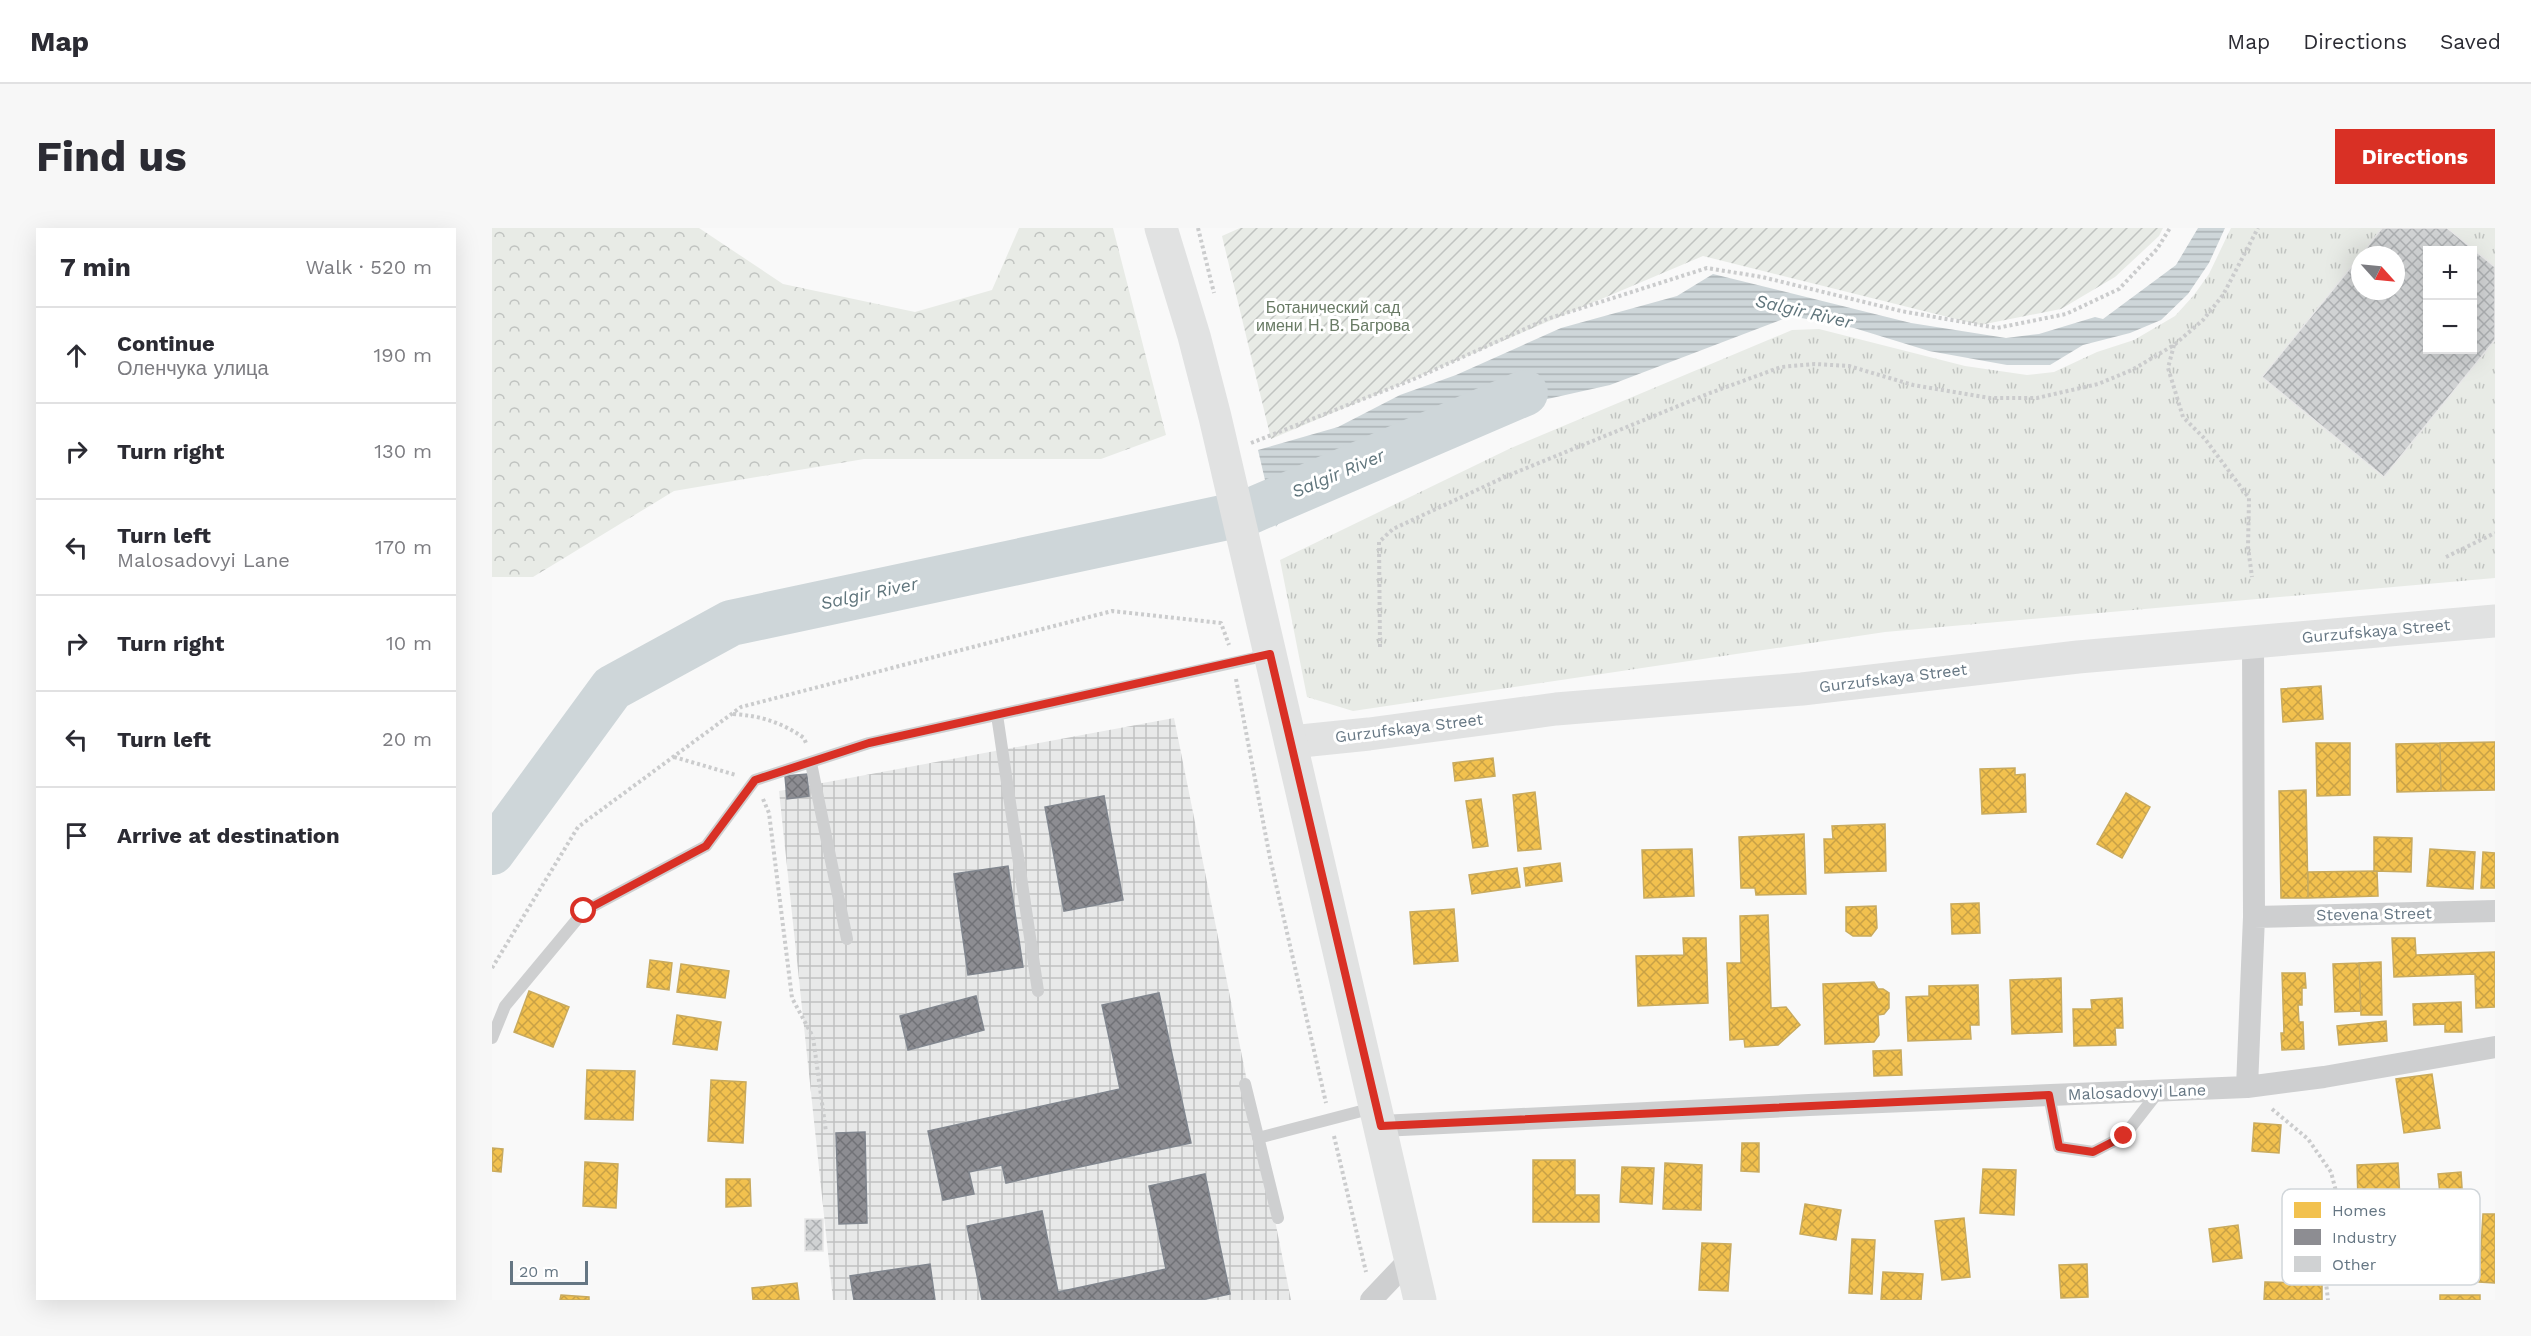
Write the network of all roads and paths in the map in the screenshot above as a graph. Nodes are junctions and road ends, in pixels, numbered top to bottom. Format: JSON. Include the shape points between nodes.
{"nodes":[{"id":1,"x":1161,"y":228,"type":"edge"},
{"id":2,"x":1198,"y":228,"type":"edge"},
{"id":3,"x":2170,"y":228,"type":"edge"},
{"id":4,"x":2258,"y":228,"type":"edge"},
{"id":5,"x":1215,"y":296,"type":"dead end"},
{"id":6,"x":2174,"y":345,"type":"junction"},
{"id":7,"x":1234,"y":436,"type":"junction"},
{"id":8,"x":2495,"y":533,"type":"edge"},
{"id":9,"x":2446,"y":557,"type":"dead end"},
{"id":10,"x":2252,"y":577,"type":"dead end"},
{"id":11,"x":2495,"y":621,"type":"edge"},
{"id":12,"x":2253,"y":642,"type":"junction"},
{"id":13,"x":1380,"y":647,"type":"dead end"},
{"id":14,"x":1270,"y":654,"type":"junction"},
{"id":15,"x":1233,"y":662,"type":"junction"},
{"id":16,"x":732,"y":714,"type":"junction"},
{"id":17,"x":997,"y":715,"type":"junction"},
{"id":18,"x":1291,"y":742,"type":"junction"},
{"id":19,"x":674,"y":757,"type":"junction"},
{"id":20,"x":811,"y":763,"type":"junction"},
{"id":21,"x":755,"y":780,"type":"junction"},
{"id":22,"x":2495,"y":911,"type":"edge"},
{"id":23,"x":2254,"y":916,"type":"junction"},
{"id":24,"x":847,"y":939,"type":"dead end"},
{"id":25,"x":492,"y":968,"type":"edge"},
{"id":26,"x":1038,"y":991,"type":"dead end"},
{"id":27,"x":492,"y":1038,"type":"edge"},
{"id":28,"x":2495,"y":1047,"type":"edge"},
{"id":29,"x":1245,"y":1084,"type":"dead end"},
{"id":30,"x":2256,"y":1086,"type":"junction"},
{"id":31,"x":2159,"y":1091,"type":"junction"},
{"id":32,"x":2049,"y":1095,"type":"junction"},
{"id":33,"x":1378,"y":1117,"type":"junction"},
{"id":34,"x":1330,"y":1120,"type":"junction"},
{"id":35,"x":826,"y":1132,"type":"dead end"},
{"id":36,"x":1258,"y":1138,"type":"junction"},
{"id":37,"x":2335,"y":1189,"type":"edge"},
{"id":38,"x":1278,"y":1218,"type":"dead end"},
{"id":39,"x":1411,"y":1258,"type":"junction"},
{"id":40,"x":2326,"y":1285,"type":"edge"},
{"id":41,"x":1372,"y":1299,"type":"edge"},
{"id":42,"x":1420,"y":1300,"type":"edge"},
{"id":43,"x":2328,"y":1300,"type":"edge"}],
"edges":[{"from":1,"to":7,"type":"main road","via":[[1194,336]]},
{"from":2,"to":5,"type":"path"},
{"from":3,"to":7,"type":"path","via":[[2157,249],[2119,289],[2066,314],[1997,328],[1707,268],[1547,320],[1252,444]]},
{"from":4,"to":6,"type":"path","via":[[2223,295],[2203,320]]},
{"from":6,"to":10,"type":"path","via":[[2168,368],[2183,417],[2249,498]]},
{"from":6,"to":13,"type":"path","via":[[2132,370],[2098,384],[2037,398],[1990,398],[1913,386],[1849,366],[1815,364],[1781,367],[1710,393],[1507,476],[1393,529],[1379,542]]},
{"from":7,"to":14,"type":"main road","via":[[1245,547]]},
{"from":8,"to":9,"type":"path"},
{"from":11,"to":12,"type":"main road","name":"Gurzufskaya Street"},
{"from":12,"to":18,"type":"main road","name":"Gurzufskaya Street","via":[[1556,710]]},
{"from":12,"to":23,"type":"street"},
{"from":14,"to":15,"type":"lane"},
{"from":14,"to":18,"type":"main road"},
{"from":15,"to":16,"type":"path","via":[[1221,623],[1112,610],[741,707]]},
{"from":15,"to":17,"type":"lane"},
{"from":15,"to":34,"type":"path","via":[[1270,858]]},
{"from":16,"to":19,"type":"path"},
{"from":16,"to":20,"type":"path","via":[[770,718],[792,730],[804,738]]},
{"from":17,"to":20,"type":"lane","via":[[869,743]]},
{"from":17,"to":26,"type":"lane"},
{"from":18,"to":33,"type":"main road"},
{"from":19,"to":21,"type":"path"},
{"from":19,"to":25,"type":"path","via":[[578,827]]},
{"from":20,"to":21,"type":"lane"},
{"from":20,"to":24,"type":"lane"},
{"from":21,"to":27,"type":"lane","via":[[706,846],[584,911],[505,1006]]},
{"from":21,"to":35,"type":"path","via":[[769,813],[792,998],[813,1037]]},
{"from":22,"to":23,"type":"street","name":"Stevena Street"},
{"from":23,"to":30,"type":"street"},
{"from":28,"to":30,"type":"street","name":"Malosadovyi Lane"},
{"from":29,"to":36,"type":"lane"},
{"from":30,"to":31,"type":"street","name":"Malosadovyi Lane"},
{"from":30,"to":37,"type":"path","via":[[2272,1110],[2308,1139],[2331,1173]]},
{"from":31,"to":32,"type":"street","name":"Malosadovyi Lane"},
{"from":31,"to":32,"type":"lane","via":[[2124,1136],[2093,1152],[2059,1147]]},
{"from":32,"to":33,"type":"street","name":"Malosadovyi Lane"},
{"from":33,"to":34,"type":"lane"},
{"from":33,"to":39,"type":"main road"},
{"from":34,"to":36,"type":"lane"},
{"from":34,"to":41,"type":"path"},
{"from":36,"to":38,"type":"lane"},
{"from":39,"to":41,"type":"street"},
{"from":39,"to":42,"type":"main road"},
{"from":40,"to":43,"type":"path"}]}
